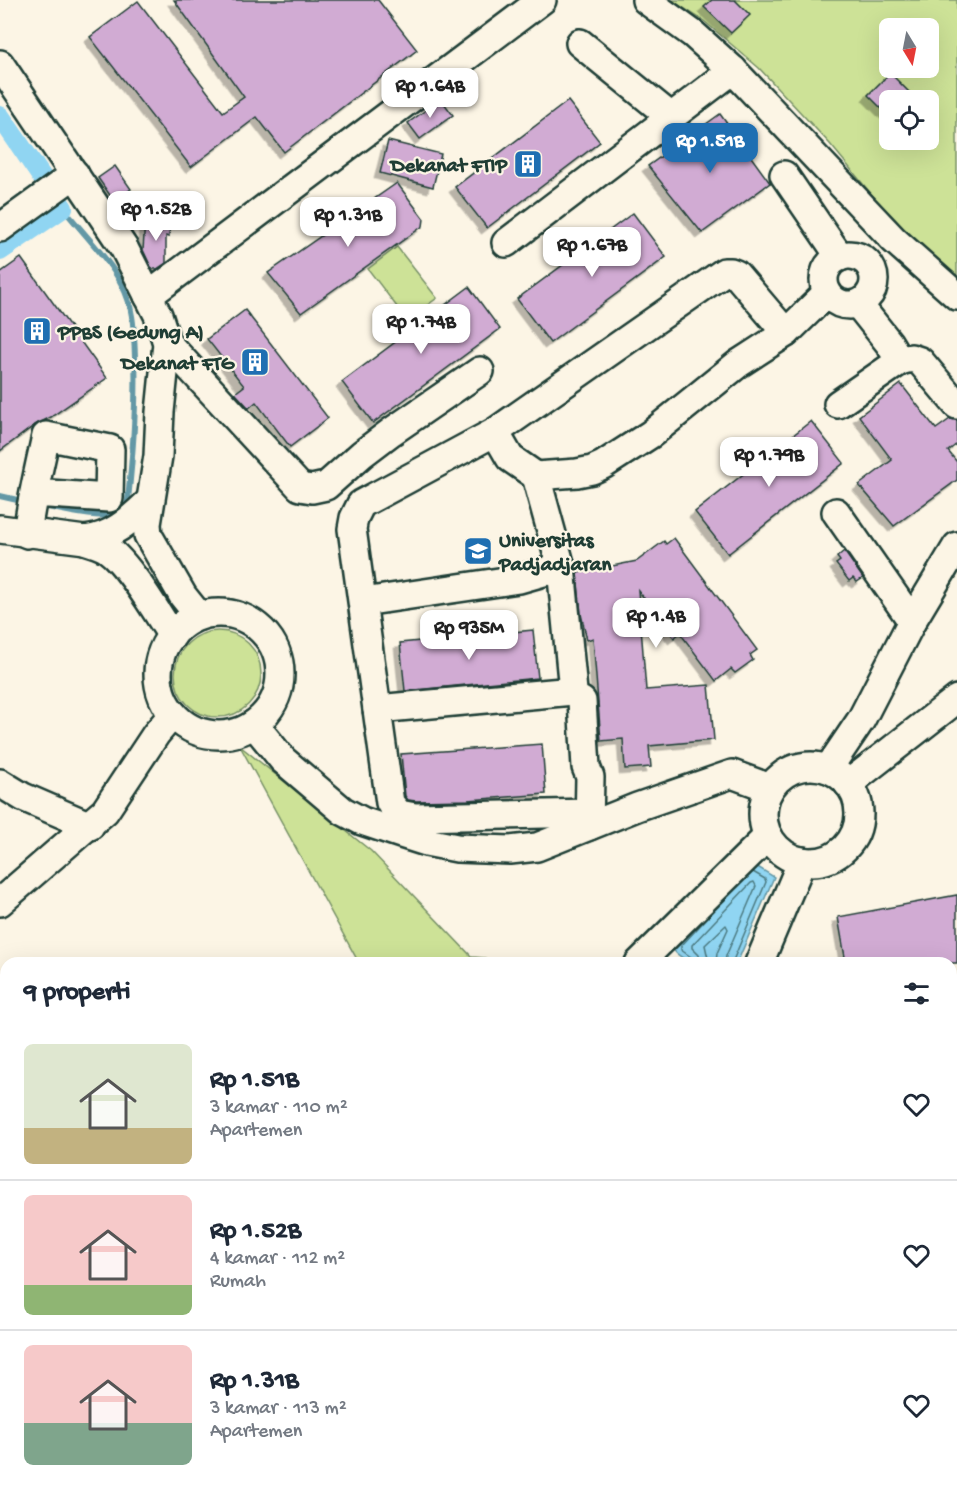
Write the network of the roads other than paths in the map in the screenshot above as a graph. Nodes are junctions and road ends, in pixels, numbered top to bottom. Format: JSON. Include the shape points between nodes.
{"nodes":[{"id":1,"x":542,"y":0,"type":"edge"},
{"id":2,"x":646,"y":0,"type":"edge"},
{"id":3,"x":580,"y":43,"type":"dead end"},
{"id":4,"x":0,"y":64,"type":"edge"},
{"id":5,"x":733,"y":70,"type":"junction"},
{"id":6,"x":671,"y":117,"type":"junction"},
{"id":7,"x":784,"y":175,"type":"dead end"},
{"id":8,"x":63,"y":183,"type":"junction"},
{"id":9,"x":0,"y":228,"type":"edge"},
{"id":10,"x":894,"y":240,"type":"junction"},
{"id":11,"x":506,"y":243,"type":"dead end"},
{"id":12,"x":840,"y":257,"type":"junction"},
{"id":13,"x":871,"y":267,"type":"junction"},
{"id":14,"x":827,"y":293,"type":"junction"},
{"id":15,"x":148,"y":296,"type":"junction"},
{"id":16,"x":957,"y":296,"type":"edge"},
{"id":17,"x":858,"y":304,"type":"junction"},
{"id":18,"x":786,"y":333,"type":"junction"},
{"id":19,"x":168,"y":343,"type":"junction"},
{"id":20,"x":900,"y":361,"type":"junction"},
{"id":21,"x":480,"y":371,"type":"dead end"},
{"id":22,"x":838,"y":404,"type":"dead end"},
{"id":23,"x":957,"y":405,"type":"edge"},
{"id":24,"x":495,"y":432,"type":"junction"},
{"id":25,"x":537,"y":476,"type":"junction"},
{"id":26,"x":149,"y":502,"type":"junction"},
{"id":27,"x":836,"y":512,"type":"dead end"},
{"id":28,"x":0,"y":530,"type":"edge"},
{"id":29,"x":85,"y":540,"type":"junction"},
{"id":30,"x":957,"y":546,"type":"edge"},
{"id":31,"x":561,"y":567,"type":"junction"},
{"id":32,"x":363,"y":603,"type":"junction"},
{"id":33,"x":199,"y":616,"type":"junction"},
{"id":34,"x":912,"y":621,"type":"junction"},
{"id":35,"x":171,"y":636,"type":"junction"},
{"id":36,"x":957,"y":699,"type":"edge"},
{"id":37,"x":582,"y":701,"type":"dead end"},
{"id":38,"x":377,"y":709,"type":"junction"},
{"id":39,"x":173,"y":714,"type":"junction"},
{"id":40,"x":254,"y":724,"type":"junction"},
{"id":41,"x":838,"y":776,"type":"junction"},
{"id":42,"x":0,"y":783,"type":"edge"},
{"id":43,"x":770,"y":788,"type":"junction"},
{"id":44,"x":590,"y":820,"type":"junction"},
{"id":45,"x":90,"y":826,"type":"junction"},
{"id":46,"x":768,"y":836,"type":"junction"},
{"id":47,"x":802,"y":861,"type":"junction"},
{"id":48,"x":37,"y":869,"type":"junction"},
{"id":49,"x":0,"y":878,"type":"edge"},
{"id":50,"x":0,"y":902,"type":"edge"},
{"id":51,"x":647,"y":957,"type":"edge"},
{"id":52,"x":762,"y":957,"type":"edge"}],
"edges":[{"from":1,"to":15,"type":"lane"},
{"from":2,"to":5,"type":"lane"},
{"from":3,"to":6,"type":"lane"},
{"from":4,"to":8,"type":"lane"},
{"from":5,"to":6,"type":"lane"},
{"from":5,"to":10,"type":"lane"},
{"from":6,"to":11,"type":"lane"},
{"from":7,"to":12,"type":"lane"},
{"from":8,"to":9,"type":"lane"},
{"from":8,"to":15,"type":"lane","via":[[124,248]]},
{"from":10,"to":13,"type":"lane"},
{"from":10,"to":16,"type":"lane"},
{"from":12,"to":13,"type":"lane","via":[[857,256]]},
{"from":12,"to":14,"type":"lane","via":[[832,261],[824,276]]},
{"from":13,"to":17,"type":"lane","via":[[871,293]]},
{"from":14,"to":17,"type":"lane","via":[[841,304]]},
{"from":14,"to":18,"type":"lane"},
{"from":15,"to":19,"type":"lane"},
{"from":17,"to":20,"type":"lane"},
{"from":18,"to":24,"type":"lane","via":[[736,274],[724,272]]},
{"from":18,"to":25,"type":"lane","via":[[603,465],[592,470]]},
{"from":19,"to":21,"type":"lane","via":[[300,487],[312,489],[326,486],[362,454]]},
{"from":19,"to":26,"type":"lane","via":[[158,456]]},
{"from":20,"to":22,"type":"lane"},
{"from":20,"to":23,"type":"lane","via":[[920,361]]},
{"from":24,"to":25,"type":"lane","via":[[510,458]]},
{"from":24,"to":32,"type":"lane","via":[[361,504],[352,529]]},
{"from":25,"to":31,"type":"lane"},
{"from":26,"to":29,"type":"lane","via":[[110,534]]},
{"from":26,"to":33,"type":"lane","via":[[148,536]]},
{"from":27,"to":34,"type":"lane"},
{"from":28,"to":29,"type":"lane","via":[[31,508]]},
{"from":29,"to":35,"type":"lane","via":[[117,558]]},
{"from":30,"to":34,"type":"lane"},
{"from":31,"to":32,"type":"lane","via":[[519,579]]},
{"from":31,"to":38,"type":"lane","via":[[573,691]]},
{"from":32,"to":38,"type":"lane"},
{"from":33,"to":35,"type":"lane"},
{"from":33,"to":40,"type":"lane","via":[[226,613],[241,617],[257,626],[273,644],[280,675],[278,689],[267,712]]},
{"from":34,"to":41,"type":"lane","via":[[861,720]]},
{"from":35,"to":39,"type":"lane","via":[[163,649],[158,678]]},
{"from":36,"to":41,"type":"lane"},
{"from":37,"to":44,"type":"lane"},
{"from":38,"to":44,"type":"lane","via":[[390,803],[399,814]]},
{"from":39,"to":40,"type":"lane","via":[[207,734],[234,733]]},
{"from":39,"to":45,"type":"lane","via":[[105,811]]},
{"from":40,"to":44,"type":"lane","via":[[283,760],[343,811],[426,842],[457,848],[526,849]]},
{"from":41,"to":43,"type":"lane","via":[[812,765],[795,768]]},
{"from":41,"to":47,"type":"lane","via":[[855,795],[859,807],[855,833],[838,853],[826,859]]},
{"from":42,"to":45,"type":"lane"},
{"from":43,"to":44,"type":"lane","via":[[732,774]]},
{"from":43,"to":46,"type":"lane","via":[[763,820]]},
{"from":45,"to":48,"type":"lane"},
{"from":46,"to":47,"type":"lane","via":[[782,852]]},
{"from":46,"to":51,"type":"lane"},
{"from":47,"to":52,"type":"lane"},
{"from":48,"to":49,"type":"lane"},
{"from":48,"to":50,"type":"lane"}]}
